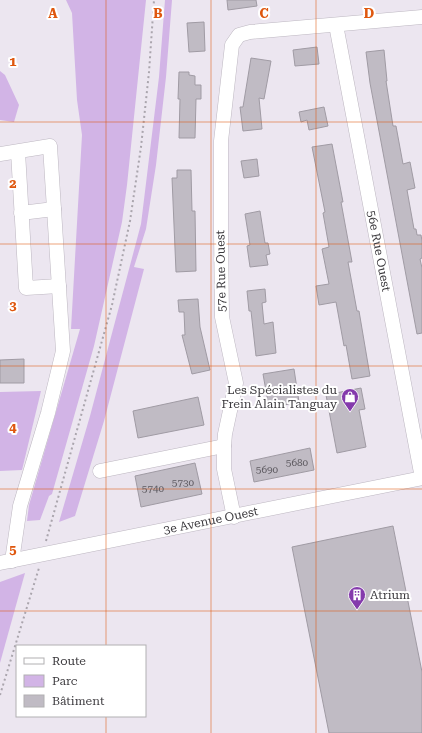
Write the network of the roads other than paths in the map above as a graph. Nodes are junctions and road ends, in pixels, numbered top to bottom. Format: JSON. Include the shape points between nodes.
{"nodes":[{"id":1,"x":422,"y":17,"type":"edge"},
{"id":2,"x":336,"y":25,"type":"junction"},
{"id":3,"x":18,"y":152,"type":"junction"},
{"id":4,"x":0,"y":154,"type":"edge"},
{"id":5,"x":54,"y":209,"type":"junction"},
{"id":6,"x":21,"y":213,"type":"junction"},
{"id":7,"x":58,"y":286,"type":"junction"},
{"id":8,"x":224,"y":446,"type":"junction"},
{"id":9,"x":100,"y":471,"type":"dead end"},
{"id":10,"x":422,"y":478,"type":"edge"},
{"id":11,"x":234,"y":517,"type":"junction"},
{"id":12,"x":6,"y":562,"type":"edge"}],
"edges":[{"from":1,"to":2,"type":"street"},
{"from":2,"to":8,"type":"street","name":"57e Rue Ouest","via":[[250,32],[239,35],[232,44],[221,141],[222,317],[236,383]]},
{"from":2,"to":10,"type":"street","name":"56e Rue Ouest"},
{"from":3,"to":4,"type":"street"},
{"from":3,"to":5,"type":"street","via":[[50,146]]},
{"from":3,"to":6,"type":"street"},
{"from":5,"to":6,"type":"street"},
{"from":5,"to":7,"type":"street"},
{"from":6,"to":7,"type":"street","via":[[26,288]]},
{"from":7,"to":12,"type":"street","via":[[63,351]]},
{"from":8,"to":9,"type":"street"},
{"from":8,"to":11,"type":"street","name":"57e Rue Ouest","via":[[224,469]]},
{"from":10,"to":11,"type":"street","name":"3e Avenue Ouest"},
{"from":11,"to":12,"type":"street","name":"3e Avenue Ouest"}]}
